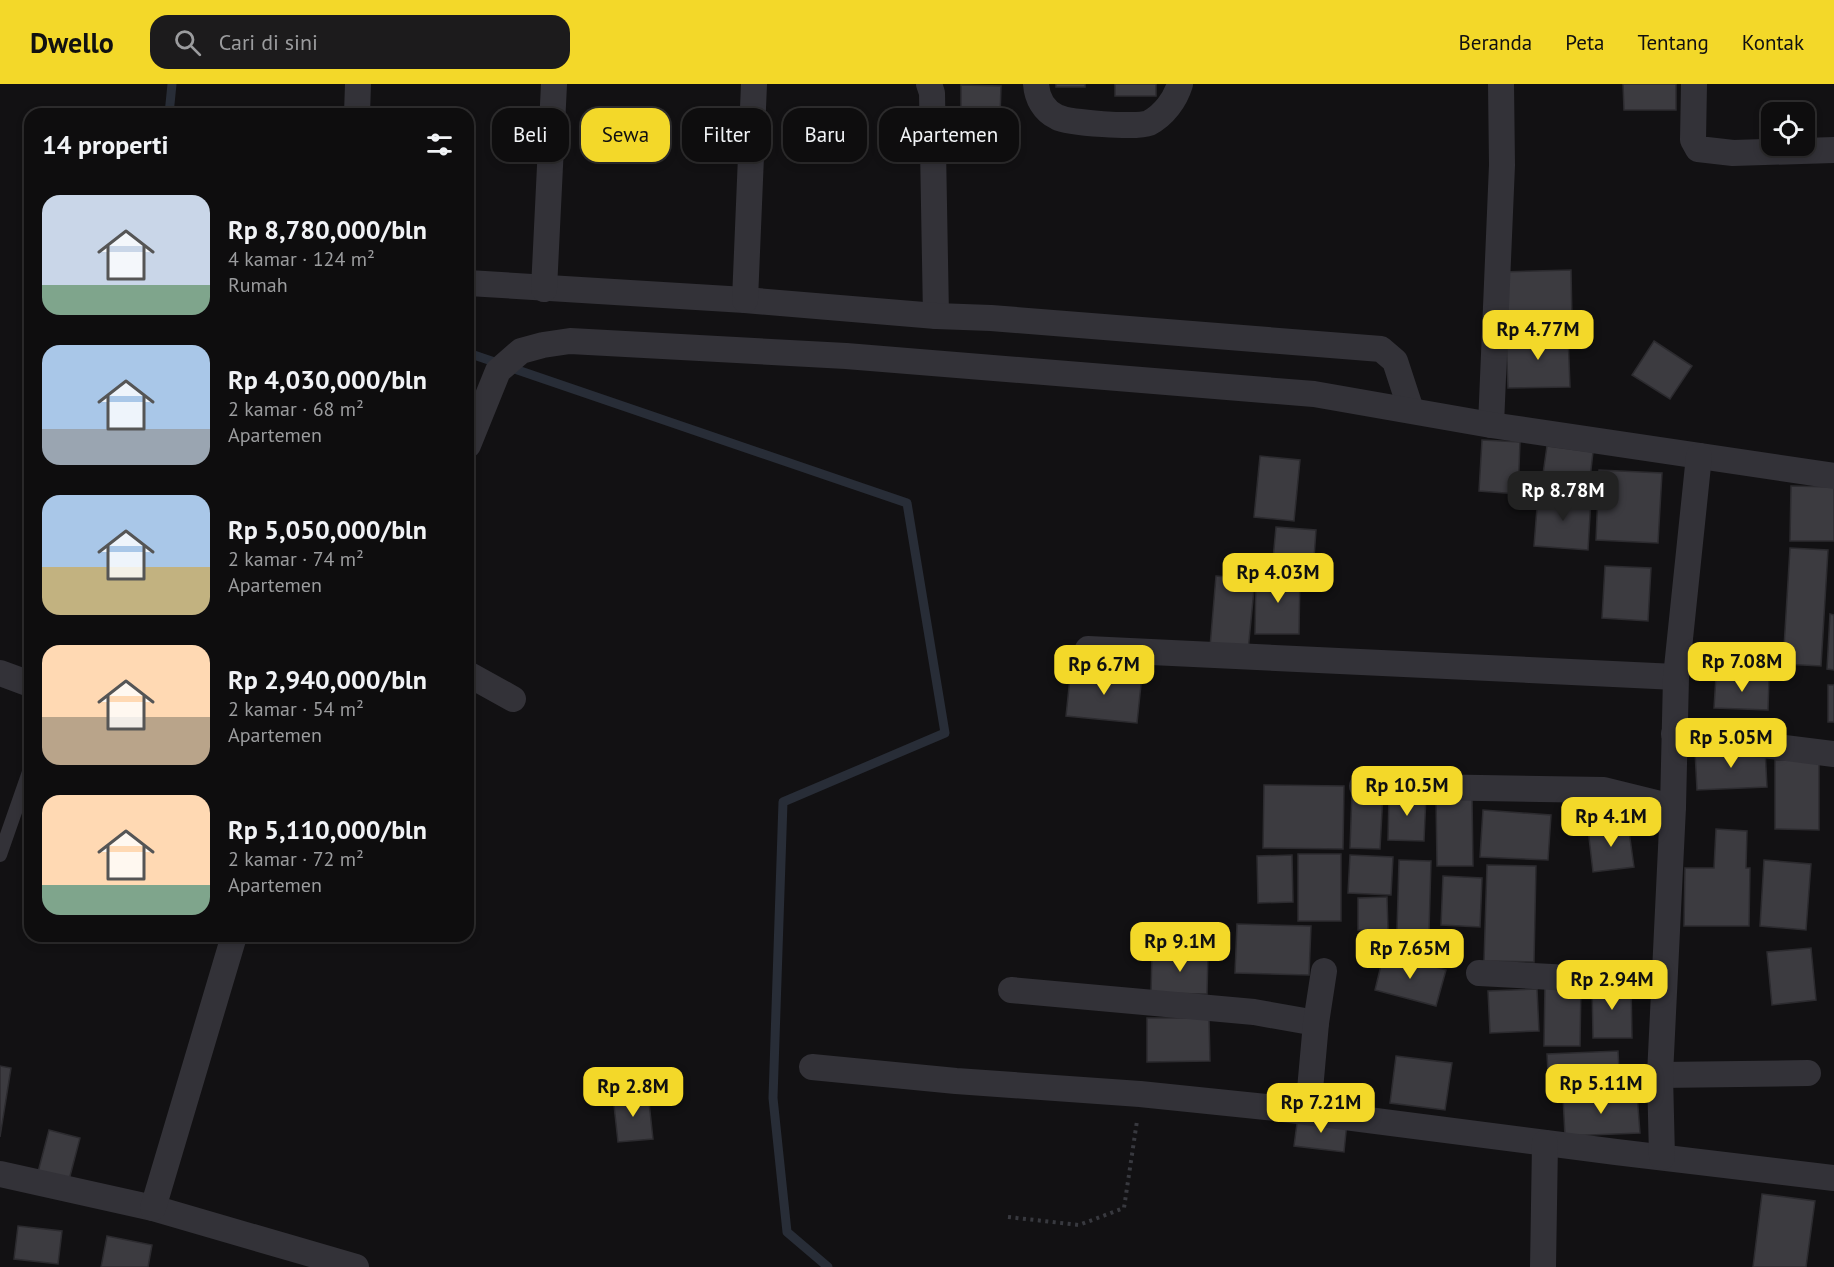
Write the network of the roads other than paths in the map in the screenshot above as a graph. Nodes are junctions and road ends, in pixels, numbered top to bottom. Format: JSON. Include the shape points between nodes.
{"nodes":[{"id":1,"x":358,"y":84,"type":"edge"},
{"id":2,"x":554,"y":84,"type":"edge"},
{"id":3,"x":754,"y":84,"type":"edge"},
{"id":4,"x":929,"y":84,"type":"edge"},
{"id":5,"x":1036,"y":84,"type":"edge"},
{"id":6,"x":1180,"y":84,"type":"edge"},
{"id":7,"x":1502,"y":84,"type":"edge"},
{"id":8,"x":1694,"y":84,"type":"edge"},
{"id":9,"x":357,"y":108,"type":"edge"},
{"id":10,"x":1834,"y":150,"type":"edge"},
{"id":11,"x":474,"y":283,"type":"edge"},
{"id":12,"x":544,"y":289,"type":"junction"},
{"id":13,"x":745,"y":300,"type":"junction"},
{"id":14,"x":936,"y":316,"type":"junction"},
{"id":15,"x":1411,"y":410,"type":"junction"},
{"id":16,"x":1491,"y":425,"type":"junction"},
{"id":17,"x":474,"y":430,"type":"edge"},
{"id":18,"x":1699,"y":456,"type":"junction"},
{"id":19,"x":1834,"y":476,"type":"edge"},
{"id":20,"x":1088,"y":649,"type":"dead end"},
{"id":21,"x":0,"y":673,"type":"edge"},
{"id":22,"x":474,"y":677,"type":"edge"},
{"id":23,"x":1676,"y":677,"type":"junction"},
{"id":24,"x":24,"y":682,"type":"edge"},
{"id":25,"x":513,"y":699,"type":"dead end"},
{"id":26,"x":1674,"y":734,"type":"junction"},
{"id":27,"x":1834,"y":754,"type":"edge"},
{"id":28,"x":24,"y":786,"type":"edge"},
{"id":29,"x":1362,"y":786,"type":"dead end"},
{"id":30,"x":1673,"y":807,"type":"junction"},
{"id":31,"x":0,"y":855,"type":"edge"},
{"id":32,"x":232,"y":942,"type":"edge"},
{"id":33,"x":1324,"y":971,"type":"dead end"},
{"id":34,"x":1479,"y":973,"type":"dead end"},
{"id":35,"x":1664,"y":983,"type":"junction"},
{"id":36,"x":1011,"y":990,"type":"dead end"},
{"id":37,"x":1316,"y":1023,"type":"junction"},
{"id":38,"x":812,"y":1066,"type":"dead end"},
{"id":39,"x":1808,"y":1073,"type":"dead end"},
{"id":40,"x":1660,"y":1075,"type":"junction"},
{"id":41,"x":1308,"y":1112,"type":"junction"},
{"id":42,"x":1545,"y":1143,"type":"junction"},
{"id":43,"x":1662,"y":1157,"type":"junction"},
{"id":44,"x":0,"y":1174,"type":"edge"},
{"id":45,"x":1834,"y":1178,"type":"edge"},
{"id":46,"x":153,"y":1208,"type":"junction"},
{"id":47,"x":356,"y":1267,"type":"edge"},
{"id":48,"x":1543,"y":1267,"type":"edge"}],
"edges":[{"from":1,"to":9,"type":"street"},
{"from":2,"to":12,"type":"street"},
{"from":3,"to":13,"type":"street"},
{"from":4,"to":14,"type":"street","via":[[933,93]]},
{"from":5,"to":6,"type":"street","via":[[1044,108],[1058,118],[1121,126],[1147,124],[1165,111]]},
{"from":7,"to":16,"type":"street"},
{"from":8,"to":10,"type":"street","via":[[1693,140],[1698,149],[1733,153]]},
{"from":11,"to":12,"type":"street"},
{"from":12,"to":13,"type":"street"},
{"from":13,"to":14,"type":"street"},
{"from":14,"to":15,"type":"street","via":[[1381,349],[1395,360]]},
{"from":15,"to":16,"type":"street"},
{"from":15,"to":17,"type":"street","via":[[1314,394],[846,356],[570,341],[521,351],[498,371]]},
{"from":16,"to":18,"type":"street"},
{"from":18,"to":19,"type":"street"},
{"from":18,"to":23,"type":"street"},
{"from":20,"to":23,"type":"street"},
{"from":21,"to":24,"type":"street"},
{"from":22,"to":25,"type":"street"},
{"from":23,"to":26,"type":"street"},
{"from":26,"to":27,"type":"street"},
{"from":26,"to":30,"type":"street"},
{"from":28,"to":31,"type":"lane"},
{"from":29,"to":30,"type":"street","via":[[1604,790]]},
{"from":30,"to":35,"type":"street"},
{"from":32,"to":46,"type":"street"},
{"from":33,"to":37,"type":"street"},
{"from":34,"to":35,"type":"street"},
{"from":35,"to":40,"type":"street"},
{"from":36,"to":37,"type":"street","via":[[1254,1012]]},
{"from":37,"to":41,"type":"street"},
{"from":38,"to":41,"type":"street"},
{"from":39,"to":40,"type":"street"},
{"from":40,"to":43,"type":"street"},
{"from":41,"to":42,"type":"street"},
{"from":42,"to":43,"type":"street"},
{"from":42,"to":48,"type":"street"},
{"from":43,"to":45,"type":"street"},
{"from":44,"to":46,"type":"street"},
{"from":46,"to":47,"type":"street"}]}
